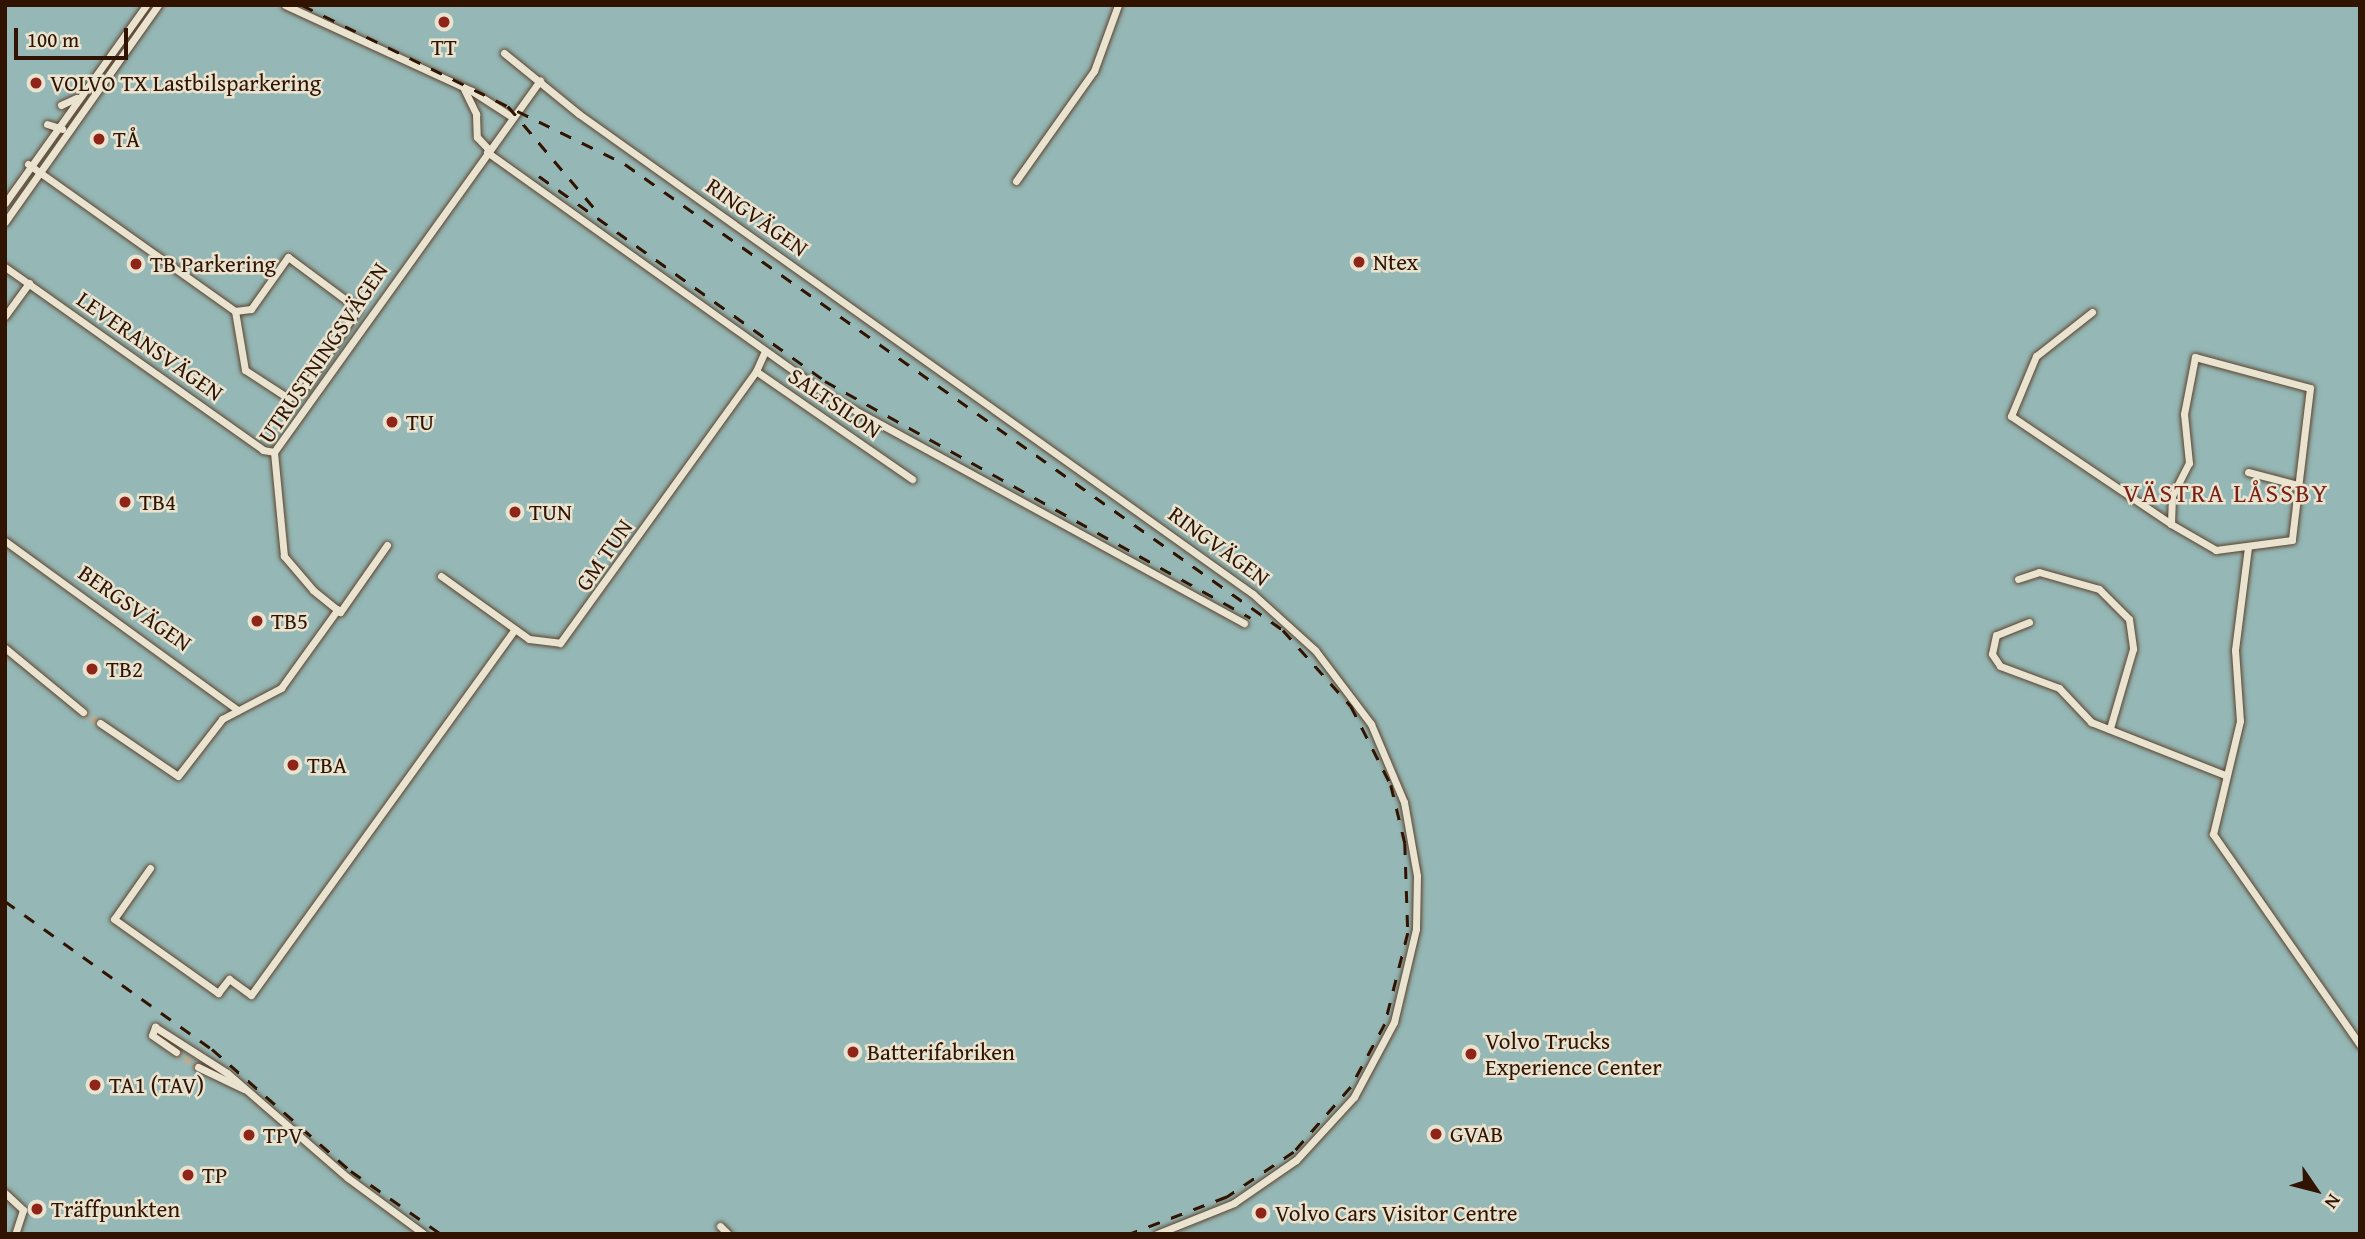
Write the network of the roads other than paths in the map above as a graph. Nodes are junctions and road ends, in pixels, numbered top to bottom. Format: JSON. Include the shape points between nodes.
{"nodes":[{"id":1,"x":146,"y":5,"type":"edge"},
{"id":2,"x":158,"y":5,"type":"edge"},
{"id":3,"x":285,"y":5,"type":"edge"},
{"id":4,"x":1118,"y":5,"type":"edge"},
{"id":5,"x":504,"y":53,"type":"dead end"},
{"id":6,"x":540,"y":80,"type":"junction"},
{"id":7,"x":89,"y":86,"type":"junction"},
{"id":8,"x":463,"y":89,"type":"junction"},
{"id":9,"x":61,"y":105,"type":"dead end"},
{"id":10,"x":82,"y":114,"type":"junction"},
{"id":11,"x":512,"y":117,"type":"junction"},
{"id":12,"x":70,"y":125,"type":"junction"},
{"id":13,"x":59,"y":129,"type":"junction"},
{"id":14,"x":47,"y":142,"type":"junction"},
{"id":15,"x":487,"y":150,"type":"junction"},
{"id":16,"x":35,"y":168,"type":"junction"},
{"id":17,"x":1016,"y":181,"type":"dead end"},
{"id":18,"x":5,"y":196,"type":"edge"},
{"id":19,"x":5,"y":203,"type":"edge"},
{"id":20,"x":5,"y":215,"type":"edge"},
{"id":21,"x":5,"y":222,"type":"edge"},
{"id":22,"x":5,"y":267,"type":"edge"},
{"id":23,"x":29,"y":283,"type":"junction"},
{"id":24,"x":235,"y":311,"type":"junction"},
{"id":25,"x":2092,"y":312,"type":"dead end"},
{"id":26,"x":5,"y":316,"type":"edge"},
{"id":27,"x":765,"y":351,"type":"junction"},
{"id":28,"x":756,"y":371,"type":"junction"},
{"id":29,"x":274,"y":452,"type":"junction"},
{"id":30,"x":2248,"y":472,"type":"dead end"},
{"id":31,"x":912,"y":479,"type":"dead end"},
{"id":32,"x":2298,"y":485,"type":"junction"},
{"id":33,"x":2171,"y":524,"type":"junction"},
{"id":34,"x":5,"y":541,"type":"edge"},
{"id":35,"x":387,"y":545,"type":"dead end"},
{"id":36,"x":2248,"y":547,"type":"junction"},
{"id":37,"x":441,"y":576,"type":"dead end"},
{"id":38,"x":2018,"y":579,"type":"dead end"},
{"id":39,"x":339,"y":611,"type":"junction"},
{"id":40,"x":2029,"y":622,"type":"dead end"},
{"id":41,"x":1244,"y":623,"type":"dead end"},
{"id":42,"x":515,"y":629,"type":"junction"},
{"id":43,"x":5,"y":648,"type":"edge"},
{"id":44,"x":239,"y":710,"type":"junction"},
{"id":45,"x":83,"y":712,"type":"tunnel mouth"},
{"id":46,"x":100,"y":723,"type":"tunnel mouth"},
{"id":47,"x":2110,"y":728,"type":"junction"},
{"id":48,"x":2225,"y":775,"type":"junction"},
{"id":49,"x":150,"y":868,"type":"dead end"},
{"id":50,"x":2360,"y":1045,"type":"edge"},
{"id":51,"x":176,"y":1052,"type":"tunnel mouth"},
{"id":52,"x":198,"y":1067,"type":"tunnel mouth"},
{"id":53,"x":248,"y":1091,"type":"junction"},
{"id":54,"x":5,"y":1193,"type":"edge"},
{"id":55,"x":720,"y":1226,"type":"dead end"},
{"id":56,"x":15,"y":1234,"type":"edge"},
{"id":57,"x":424,"y":1234,"type":"edge"},
{"id":58,"x":727,"y":1234,"type":"edge"},
{"id":59,"x":1157,"y":1234,"type":"edge"}],
"edges":[{"from":1,"to":7,"type":"street"},
{"from":2,"to":10,"type":"street"},
{"from":3,"to":8,"type":"street"},
{"from":4,"to":17,"type":"street","via":[[1094,71]]},
{"from":5,"to":6,"type":"street","name":"RINGVÄGEN"},
{"from":6,"to":11,"type":"street"},
{"from":6,"to":59,"type":"street","name":"RINGVÄGEN","via":[[579,114],[1253,594],[1334,672],[1383,746],[1412,833],[1417,905],[1409,972],[1384,1045],[1354,1097],[1296,1160],[1228,1206]]},
{"from":7,"to":9,"type":"street","via":[[71,104]]},
{"from":7,"to":13,"type":"street"},
{"from":8,"to":11,"type":"street"},
{"from":8,"to":15,"type":"street","via":[[477,114],[477,137]]},
{"from":10,"to":12,"type":"street"},
{"from":10,"to":16,"type":"street"},
{"from":11,"to":15,"type":"street","name":"UTRUSTNINGSVÄGEN"},
{"from":12,"to":13,"type":"street"},
{"from":12,"to":16,"type":"street"},
{"from":13,"to":14,"type":"street"},
{"from":13,"to":14,"type":"street","via":[[47,124]]},
{"from":14,"to":16,"type":"street"},
{"from":14,"to":16,"type":"street"},
{"from":15,"to":27,"type":"street"},
{"from":15,"to":29,"type":"street","name":"UTRUSTNINGSVÄGEN"},
{"from":16,"to":18,"type":"street"},
{"from":16,"to":19,"type":"street"},
{"from":16,"to":20,"type":"street"},
{"from":16,"to":21,"type":"street"},
{"from":16,"to":24,"type":"street"},
{"from":22,"to":23,"type":"street","name":"LEVERANSVÄGEN"},
{"from":23,"to":26,"type":"street"},
{"from":23,"to":29,"type":"street","name":"LEVERANSVÄGEN","via":[[263,450]]},
{"from":24,"to":24,"type":"street","via":[[246,370],[288,398],[302,391],[358,309],[288,257],[251,309]]},
{"from":25,"to":33,"type":"street","via":[[2036,356],[2011,416]]},
{"from":27,"to":28,"type":"street","name":"SALTSILON"},
{"from":27,"to":41,"type":"street","via":[[831,397]]},
{"from":28,"to":31,"type":"street","name":"SALTSILON"},
{"from":28,"to":42,"type":"street","name":"GM TUN","via":[[570,636],[542,644]]},
{"from":29,"to":39,"type":"street","name":"UTRUSTNINGSVÄGEN","via":[[284,556]]},
{"from":30,"to":32,"type":"street"},
{"from":32,"to":33,"type":"street","via":[[2310,388],[2195,357],[2185,414],[2189,463],[2172,496]]},
{"from":32,"to":36,"type":"street","via":[[2292,540]]},
{"from":33,"to":36,"type":"street","via":[[2204,547]]},
{"from":34,"to":44,"type":"street","name":"BERGSVÄGEN","via":[[204,679]]},
{"from":35,"to":39,"type":"street"},
{"from":36,"to":48,"type":"street","via":[[2235,650],[2242,702]]},
{"from":37,"to":42,"type":"street","name":"GM TUN"},
{"from":38,"to":47,"type":"street","via":[[2039,572],[2099,589],[2129,619],[2133,649]]},
{"from":39,"to":44,"type":"street","via":[[281,688]]},
{"from":40,"to":47,"type":"street","via":[[1996,635],[1995,661],[2059,688],[2091,722]]},
{"from":42,"to":49,"type":"street","via":[[251,995],[229,978],[218,993],[114,919]]},
{"from":43,"to":45,"type":"street"},
{"from":44,"to":46,"type":"street","via":[[222,719],[177,776]]},
{"from":47,"to":48,"type":"street"},
{"from":48,"to":50,"type":"street","via":[[2212,822],[2217,845]]},
{"from":51,"to":53,"type":"street","via":[[151,1031],[173,1035]]},
{"from":52,"to":53,"type":"street"},
{"from":53,"to":57,"type":"street","via":[[348,1178]]},
{"from":54,"to":56,"type":"street","via":[[23,1210]]},
{"from":55,"to":58,"type":"street"}]}
